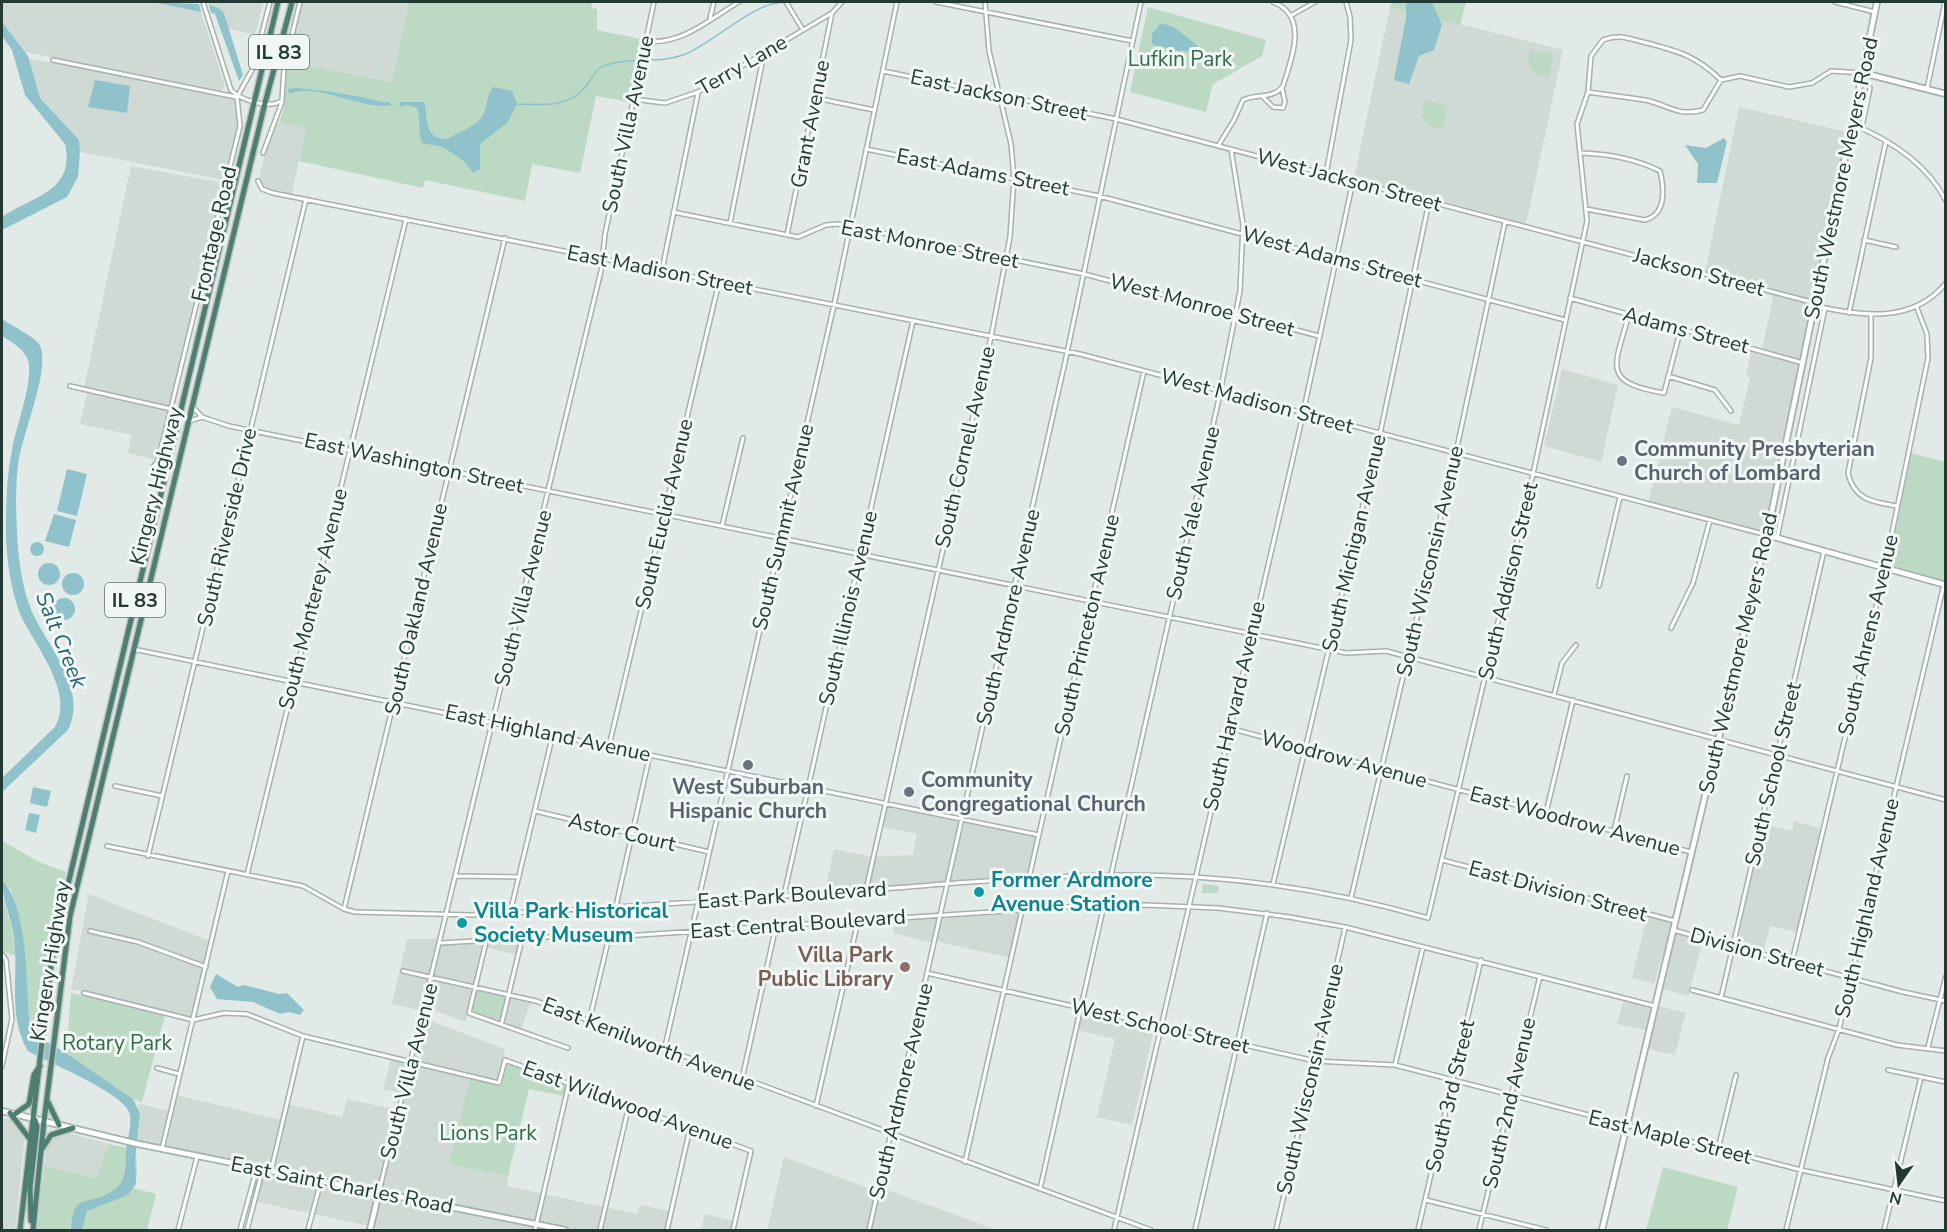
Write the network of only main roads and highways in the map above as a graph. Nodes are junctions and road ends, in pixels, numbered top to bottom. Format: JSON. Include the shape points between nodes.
{"nodes":[{"id":1,"x":278,"y":2,"type":"edge"},
{"id":2,"x":292,"y":2,"type":"edge"},
{"id":3,"x":42,"y":1062,"type":"junction"},
{"id":4,"x":47,"y":1095,"type":"junction"},
{"id":5,"x":34,"y":1118,"type":"junction"},
{"id":6,"x":59,"y":1125,"type":"road end"},
{"id":7,"x":73,"y":1128,"type":"road end"},
{"id":8,"x":30,"y":1138,"type":"junction"},
{"id":9,"x":40,"y":1153,"type":"junction"},
{"id":10,"x":20,"y":1230,"type":"edge"},
{"id":11,"x":32,"y":1230,"type":"edge"}],
"edges":[{"from":1,"to":3,"type":"highway","name":"Kingery Highway","number":"IL 83","via":[[60,918],[51,965]]},
{"from":2,"to":4,"type":"highway","name":"Kingery Highway","number":"IL 83","via":[[70,916]]},
{"from":3,"to":5,"type":"highway","name":"Kingery Highway","number":"IL 83"},
{"from":3,"to":8,"type":"highway","via":[[34,1075],[29,1104],[13,1114]]},
{"from":4,"to":6,"type":"highway","via":[[50,1111]]},
{"from":4,"to":9,"type":"highway","name":"Kingery Highway","number":"IL 83"},
{"from":5,"to":8,"type":"highway","name":"Kingery Highway","number":"IL 83"},
{"from":5,"to":11,"type":"highway","via":[[37,1127],[30,1188]]},
{"from":7,"to":9,"type":"highway","via":[[51,1135]]},
{"from":8,"to":10,"type":"highway","name":"Kingery Highway","number":"IL 83"},
{"from":9,"to":11,"type":"highway","name":"Kingery Highway","number":"IL 83"}]}
